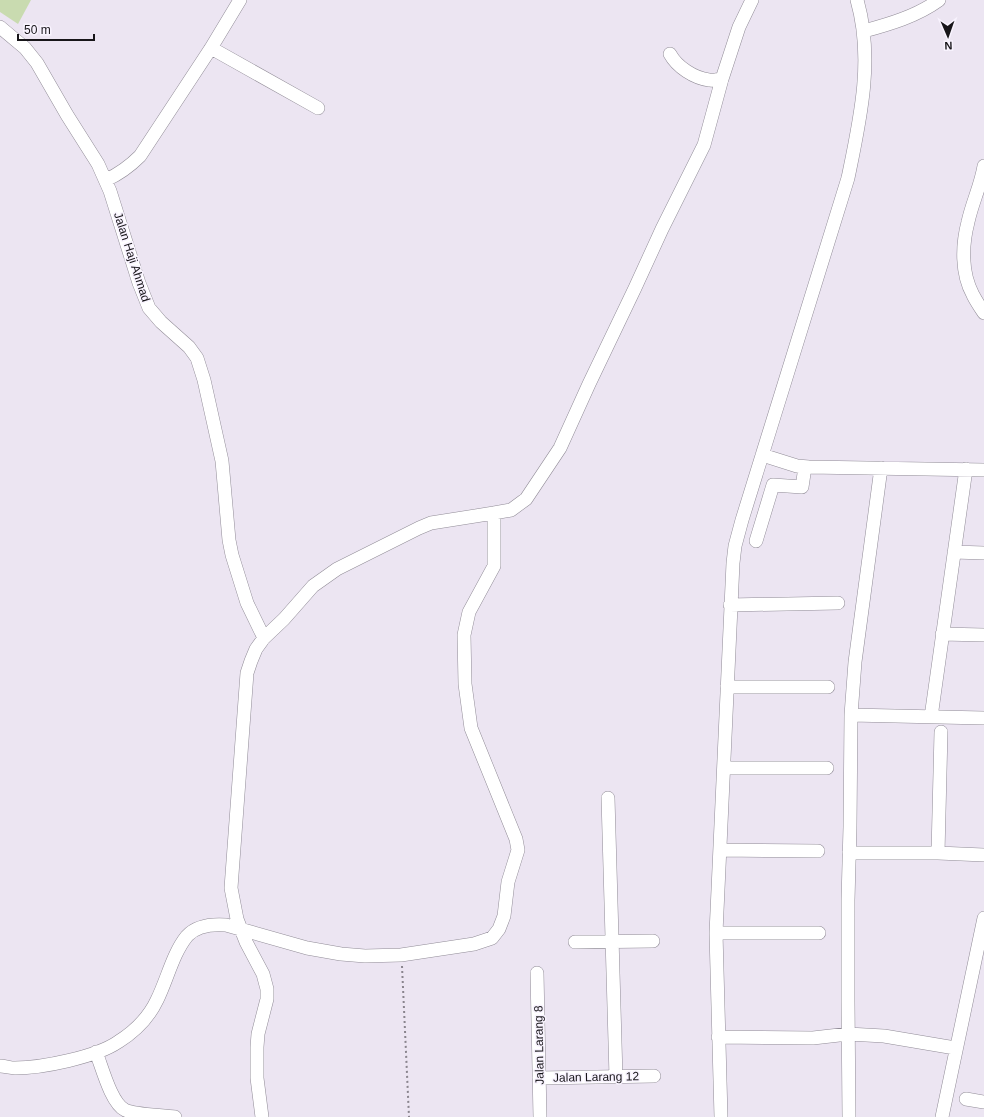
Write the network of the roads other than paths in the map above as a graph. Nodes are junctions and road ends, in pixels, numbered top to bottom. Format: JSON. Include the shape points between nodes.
{"nodes":[{"id":1,"x":240,"y":0,"type":"edge"},
{"id":2,"x":752,"y":0,"type":"edge"},
{"id":3,"x":857,"y":0,"type":"edge"},
{"id":4,"x":939,"y":0,"type":"edge"},
{"id":5,"x":0,"y":27,"type":"edge"},
{"id":6,"x":864,"y":32,"type":"junction"},
{"id":7,"x":211,"y":48,"type":"junction"},
{"id":8,"x":670,"y":54,"type":"dead end"},
{"id":9,"x":722,"y":79,"type":"junction"},
{"id":10,"x":318,"y":108,"type":"dead end"},
{"id":11,"x":984,"y":166,"type":"edge"},
{"id":12,"x":106,"y":180,"type":"junction"},
{"id":13,"x":984,"y":313,"type":"edge"},
{"id":14,"x":762,"y":455,"type":"junction"},
{"id":15,"x":805,"y":467,"type":"junction"},
{"id":16,"x":881,"y":468,"type":"junction"},
{"id":17,"x":966,"y":469,"type":"junction"},
{"id":18,"x":984,"y":470,"type":"edge"},
{"id":19,"x":494,"y":513,"type":"junction"},
{"id":20,"x":756,"y":541,"type":"dead end"},
{"id":21,"x":954,"y":552,"type":"junction"},
{"id":22,"x":984,"y":553,"type":"edge"},
{"id":23,"x":838,"y":603,"type":"dead end"},
{"id":24,"x":730,"y":605,"type":"junction"},
{"id":25,"x":942,"y":634,"type":"junction"},
{"id":26,"x":984,"y":635,"type":"edge"},
{"id":27,"x":264,"y":638,"type":"junction"},
{"id":28,"x":828,"y":686,"type":"dead end"},
{"id":29,"x":727,"y":687,"type":"junction"},
{"id":30,"x":851,"y":715,"type":"junction"},
{"id":31,"x":931,"y":717,"type":"junction"},
{"id":32,"x":984,"y":718,"type":"edge"},
{"id":33,"x":941,"y":732,"type":"dead end"},
{"id":34,"x":724,"y":768,"type":"junction"},
{"id":35,"x":827,"y":768,"type":"dead end"},
{"id":36,"x":608,"y":798,"type":"dead end"},
{"id":37,"x":720,"y":850,"type":"junction"},
{"id":38,"x":818,"y":851,"type":"dead end"},
{"id":39,"x":849,"y":853,"type":"junction"},
{"id":40,"x":938,"y":853,"type":"junction"},
{"id":41,"x":984,"y":854,"type":"edge"},
{"id":42,"x":984,"y":918,"type":"edge"},
{"id":43,"x":241,"y":929,"type":"junction"},
{"id":44,"x":716,"y":933,"type":"junction"},
{"id":45,"x":819,"y":933,"type":"dead end"},
{"id":46,"x":982,"y":934,"type":"edge"},
{"id":47,"x":653,"y":941,"type":"dead end"},
{"id":48,"x":575,"y":942,"type":"dead end"},
{"id":49,"x":612,"y":942,"type":"junction"},
{"id":50,"x":537,"y":973,"type":"dead end"},
{"id":51,"x":848,"y":1034,"type":"junction"},
{"id":52,"x":718,"y":1037,"type":"junction"},
{"id":53,"x":955,"y":1048,"type":"junction"},
{"id":54,"x":96,"y":1052,"type":"junction"},
{"id":55,"x":0,"y":1066,"type":"edge"},
{"id":56,"x":654,"y":1076,"type":"dead end"},
{"id":57,"x":616,"y":1077,"type":"junction"},
{"id":58,"x":539,"y":1078,"type":"junction"},
{"id":59,"x":966,"y":1099,"type":"dead end"},
{"id":60,"x":984,"y":1102,"type":"edge"},
{"id":61,"x":175,"y":1117,"type":"edge"},
{"id":62,"x":262,"y":1117,"type":"edge"},
{"id":63,"x":540,"y":1117,"type":"edge"},
{"id":64,"x":721,"y":1117,"type":"edge"},
{"id":65,"x":849,"y":1117,"type":"edge"},
{"id":66,"x":942,"y":1117,"type":"edge"}],
"edges":[{"from":1,"to":7,"type":"street"},
{"from":2,"to":9,"type":"street","via":[[739,27]]},
{"from":3,"to":6,"type":"street"},
{"from":4,"to":6,"type":"street","via":[[911,16]]},
{"from":5,"to":12,"type":"street","name":"Jalan Haji Ahmad","via":[[37,63]]},
{"from":6,"to":14,"type":"street","via":[[862,105],[848,178]]},
{"from":7,"to":10,"type":"street"},
{"from":7,"to":12,"type":"street","via":[[140,156],[119,174]]},
{"from":8,"to":9,"type":"street","via":[[687,72],[709,80]]},
{"from":9,"to":19,"type":"street","via":[[704,145],[560,448],[526,499],[511,510]]},
{"from":11,"to":13,"type":"street","via":[[968,222],[963,254],[969,287]]},
{"from":12,"to":27,"type":"street","name":"Jalan Haji Ahmad","via":[[149,308],[189,347],[201,369],[222,461],[232,555],[247,603]]},
{"from":14,"to":15,"type":"street"},
{"from":14,"to":24,"type":"street","via":[[735,546]]},
{"from":15,"to":16,"type":"street"},
{"from":15,"to":20,"type":"street","via":[[802,487],[773,485]]},
{"from":16,"to":17,"type":"street"},
{"from":16,"to":30,"type":"street","via":[[855,662]]},
{"from":17,"to":18,"type":"street"},
{"from":17,"to":21,"type":"street"},
{"from":19,"to":27,"type":"street","via":[[425,526],[337,568],[313,586]]},
{"from":19,"to":43,"type":"street","via":[[494,566],[469,612],[464,635],[465,684],[471,728],[516,839],[518,850],[508,882],[500,929],[492,938],[474,944],[402,955],[365,956],[307,948]]},
{"from":21,"to":22,"type":"street"},
{"from":21,"to":25,"type":"street"},
{"from":23,"to":24,"type":"street"},
{"from":24,"to":29,"type":"street"},
{"from":25,"to":26,"type":"street"},
{"from":25,"to":31,"type":"street"},
{"from":27,"to":43,"type":"street","via":[[250,661],[246,685],[231,888],[234,910]]},
{"from":28,"to":29,"type":"street"},
{"from":29,"to":34,"type":"street"},
{"from":30,"to":31,"type":"street"},
{"from":30,"to":39,"type":"street"},
{"from":31,"to":32,"type":"street"},
{"from":33,"to":40,"type":"street"},
{"from":34,"to":35,"type":"street"},
{"from":34,"to":37,"type":"street"},
{"from":36,"to":49,"type":"street"},
{"from":37,"to":38,"type":"street"},
{"from":37,"to":44,"type":"street"},
{"from":39,"to":40,"type":"street"},
{"from":39,"to":51,"type":"street"},
{"from":40,"to":41,"type":"street"},
{"from":42,"to":46,"type":"street"},
{"from":43,"to":54,"type":"street","via":[[214,924],[197,928],[188,935],[181,945],[157,1001],[146,1016],[134,1030],[117,1043]]},
{"from":43,"to":62,"type":"street","via":[[263,974],[267,989],[257,1047],[257,1078]]},
{"from":44,"to":45,"type":"street"},
{"from":44,"to":52,"type":"street"},
{"from":46,"to":53,"type":"street"},
{"from":47,"to":49,"type":"street"},
{"from":48,"to":49,"type":"street"},
{"from":49,"to":57,"type":"street"},
{"from":50,"to":58,"type":"street","name":"Jalan Larang 8"},
{"from":51,"to":52,"type":"street","via":[[813,1038]]},
{"from":51,"to":53,"type":"street","via":[[890,1037]]},
{"from":51,"to":65,"type":"street"},
{"from":52,"to":64,"type":"street"},
{"from":53,"to":66,"type":"street"},
{"from":54,"to":55,"type":"street","via":[[35,1066]]},
{"from":54,"to":61,"type":"street","via":[[117,1104],[135,1113]]},
{"from":56,"to":57,"type":"street","name":"Jalan Larang 12"},
{"from":57,"to":58,"type":"street","name":"Jalan Larang 12"},
{"from":58,"to":63,"type":"street","name":"Jalan Larang 8"},
{"from":59,"to":60,"type":"street"}]}
